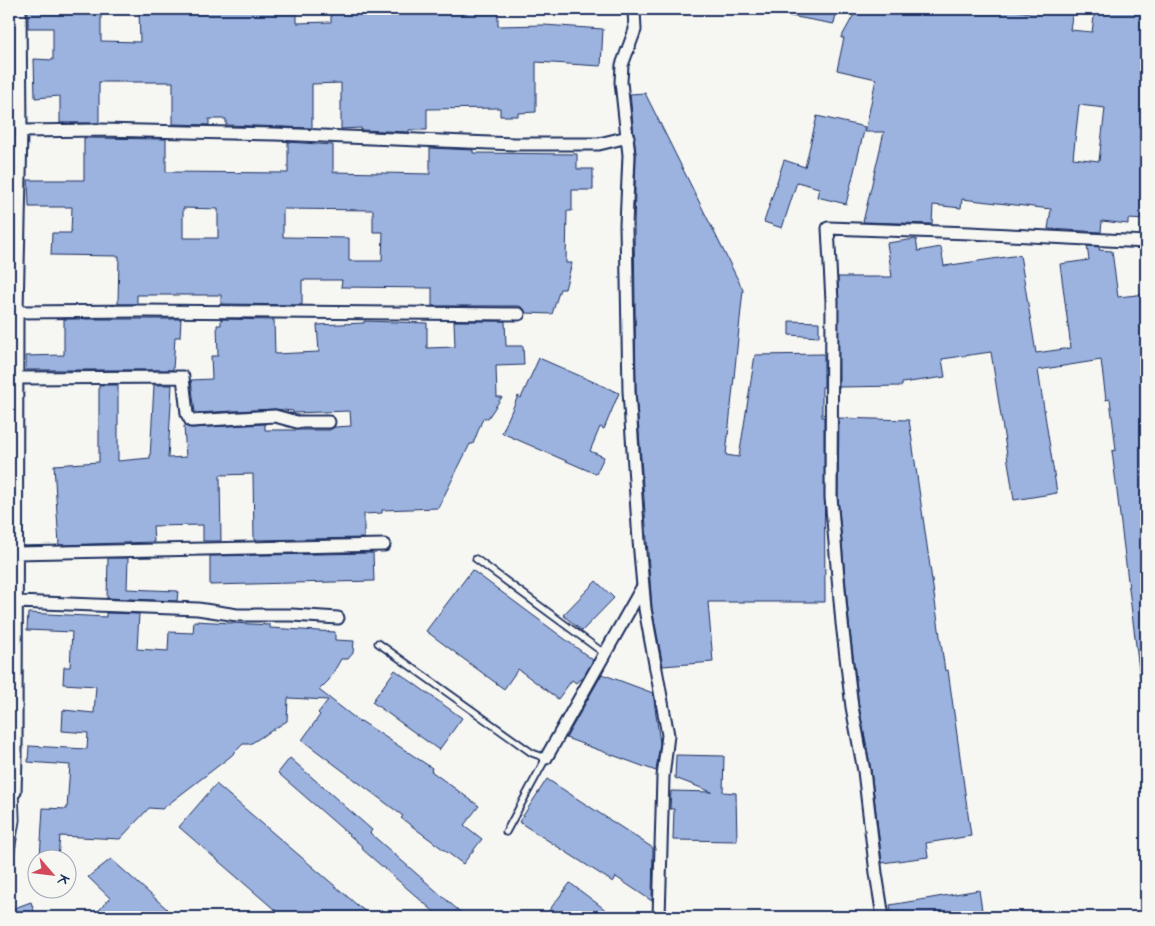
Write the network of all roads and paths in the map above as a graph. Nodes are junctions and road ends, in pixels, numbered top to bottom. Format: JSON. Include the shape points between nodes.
{"nodes":[{"id":1,"x":20,"y":9,"type":"edge"},
{"id":2,"x":634,"y":9,"type":"edge"},
{"id":3,"x":15,"y":69,"type":"edge"},
{"id":4,"x":21,"y":131,"type":"junction"},
{"id":5,"x":628,"y":137,"type":"junction"},
{"id":6,"x":1146,"y":242,"type":"edge"},
{"id":7,"x":17,"y":312,"type":"junction"},
{"id":8,"x":519,"y":314,"type":"dead end"},
{"id":9,"x":17,"y":378,"type":"junction"},
{"id":10,"x":328,"y":422,"type":"dead end"},
{"id":11,"x":384,"y":546,"type":"dead end"},
{"id":12,"x":16,"y":553,"type":"junction"},
{"id":13,"x":476,"y":559,"type":"dead end"},
{"id":14,"x":643,"y":586,"type":"junction"},
{"id":15,"x":14,"y":597,"type":"edge"},
{"id":16,"x":338,"y":618,"type":"dead end"},
{"id":17,"x":378,"y":643,"type":"dead end"},
{"id":18,"x":604,"y":654,"type":"junction"},
{"id":19,"x":546,"y":758,"type":"junction"},
{"id":20,"x":12,"y":792,"type":"edge"},
{"id":21,"x":506,"y":832,"type":"dead end"},
{"id":22,"x":9,"y":863,"type":"edge"},
{"id":23,"x":658,"y":917,"type":"edge"},
{"id":24,"x":884,"y":917,"type":"edge"}],
"edges":[{"from":1,"to":3,"type":"street"},
{"from":2,"to":5,"type":"street","via":[[635,30],[622,64],[622,96]]},
{"from":3,"to":4,"type":"street"},
{"from":4,"to":5,"type":"street","via":[[294,135],[514,144],[599,144]]},
{"from":4,"to":7,"type":"street"},
{"from":5,"to":14,"type":"street","via":[[629,391]]},
{"from":6,"to":24,"type":"street","via":[[828,228],[832,301],[831,497],[852,707]]},
{"from":7,"to":8,"type":"street"},
{"from":7,"to":9,"type":"street"},
{"from":9,"to":10,"type":"street","via":[[183,376],[187,414],[191,421],[275,416],[297,422]]},
{"from":9,"to":12,"type":"street"},
{"from":11,"to":12,"type":"street"},
{"from":12,"to":15,"type":"street"},
{"from":13,"to":18,"type":"lane"},
{"from":14,"to":18,"type":"street"},
{"from":14,"to":23,"type":"street","via":[[668,735]]},
{"from":15,"to":16,"type":"street","via":[[237,614]]},
{"from":15,"to":20,"type":"street"},
{"from":17,"to":19,"type":"lane","via":[[532,753]]},
{"from":18,"to":19,"type":"street"},
{"from":19,"to":21,"type":"lane"},
{"from":20,"to":22,"type":"lane","via":[[16,820]]}]}
